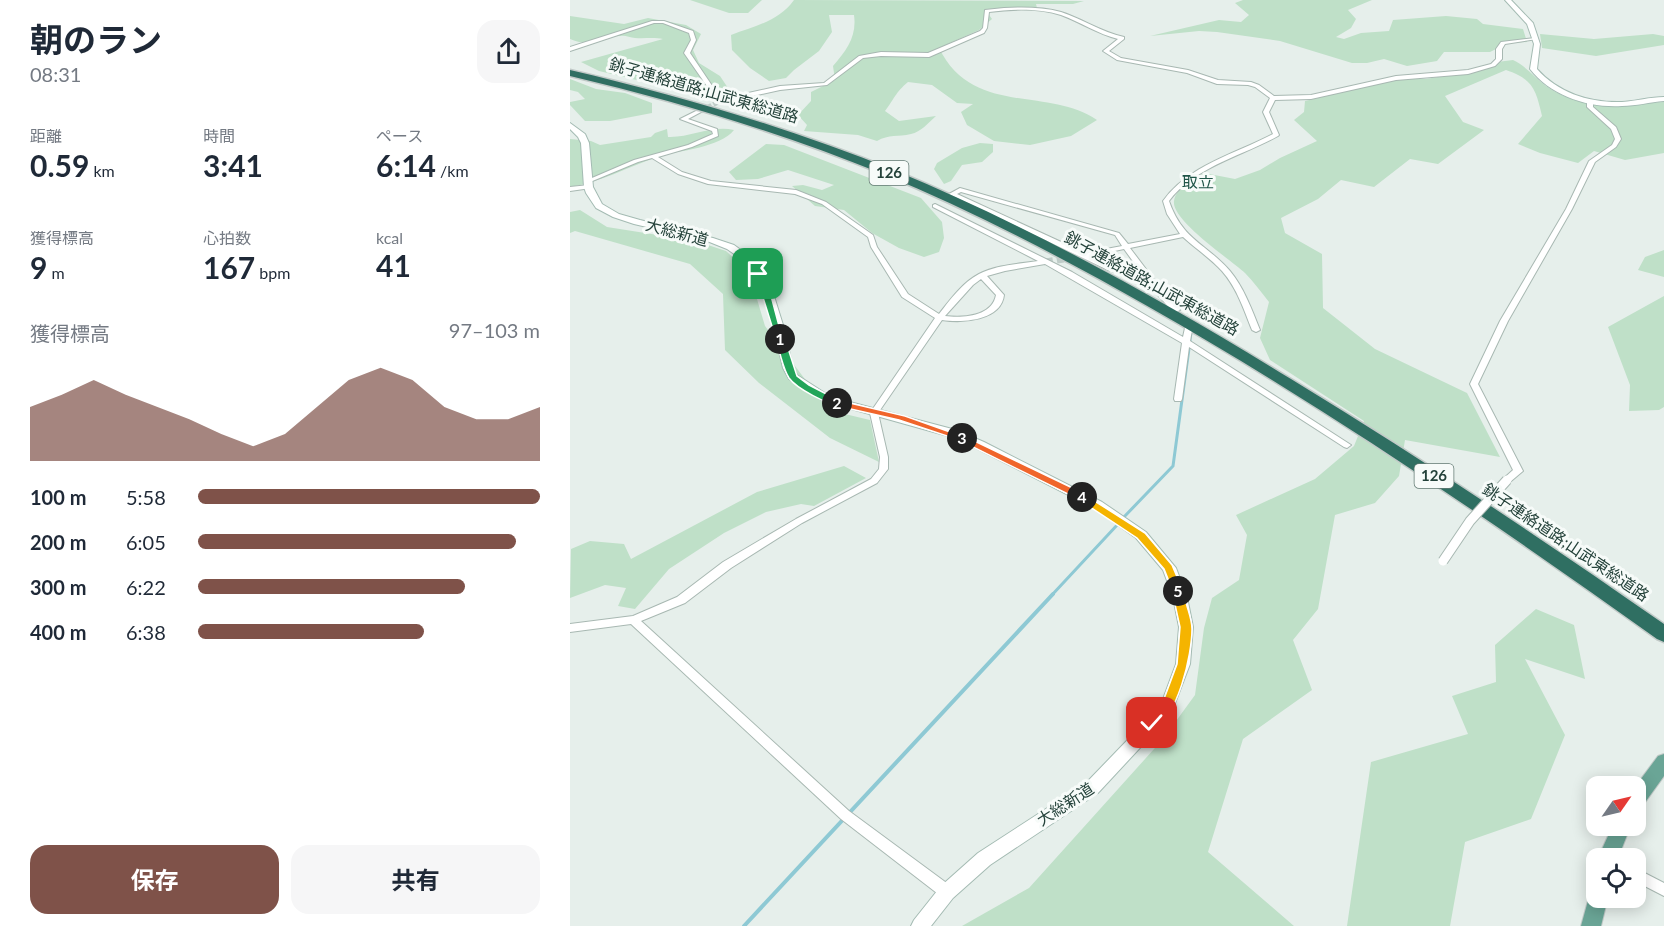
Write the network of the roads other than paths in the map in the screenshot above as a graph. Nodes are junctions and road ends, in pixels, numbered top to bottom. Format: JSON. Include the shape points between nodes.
{"nodes":[{"id":1,"x":1508,"y":0,"type":"edge"},
{"id":2,"x":1535,"y":39,"type":"junction"},
{"id":3,"x":570,"y":49,"type":"edge"},
{"id":4,"x":570,"y":73,"type":"edge"},
{"id":5,"x":1273,"y":98,"type":"junction"},
{"id":6,"x":1664,"y":99,"type":"edge"},
{"id":7,"x":1590,"y":102,"type":"junction"},
{"id":8,"x":698,"y":112,"type":"dead end"},
{"id":9,"x":570,"y":125,"type":"edge"},
{"id":10,"x":653,"y":156,"type":"junction"},
{"id":11,"x":589,"y":184,"type":"junction"},
{"id":12,"x":570,"y":189,"type":"edge"},
{"id":13,"x":934,"y":206,"type":"dead end"},
{"id":14,"x":1183,"y":235,"type":"junction"},
{"id":15,"x":1128,"y":247,"type":"junction"},
{"id":16,"x":1086,"y":255,"type":"junction"},
{"id":17,"x":1046,"y":262,"type":"junction"},
{"id":18,"x":982,"y":275,"type":"junction"},
{"id":19,"x":1152,"y":283,"type":"junction"},
{"id":20,"x":1176,"y":310,"type":"dead end"},
{"id":21,"x":940,"y":318,"type":"junction"},
{"id":22,"x":1256,"y":330,"type":"dead end"},
{"id":23,"x":1190,"y":331,"type":"junction"},
{"id":24,"x":1178,"y":399,"type":"dead end"},
{"id":25,"x":874,"y":413,"type":"junction"},
{"id":26,"x":1347,"y":445,"type":"dead end"},
{"id":27,"x":1443,"y":561,"type":"dead end"},
{"id":28,"x":633,"y":620,"type":"junction"},
{"id":29,"x":570,"y":628,"type":"edge"},
{"id":30,"x":1664,"y":634,"type":"edge"},
{"id":31,"x":1664,"y":762,"type":"edge"},
{"id":32,"x":1646,"y":787,"type":"edge"},
{"id":33,"x":1646,"y":880,"type":"edge"},
{"id":34,"x":1664,"y":890,"type":"edge"},
{"id":35,"x":947,"y":892,"type":"junction"},
{"id":36,"x":1595,"y":908,"type":"edge"},
{"id":37,"x":920,"y":926,"type":"edge"},
{"id":38,"x":1591,"y":926,"type":"edge"}],
"edges":[{"from":1,"to":2,"type":"street","via":[[1530,23]]},
{"from":2,"to":5,"type":"street","via":[[1503,43],[1499,59],[1475,70],[1396,78],[1311,97]]},
{"from":2,"to":7,"type":"street","via":[[1533,69],[1538,76]]},
{"from":3,"to":5,"type":"street","via":[[648,23],[664,22],[692,32],[693,43],[687,53],[720,101],[780,88],[825,84],[852,62],[869,55],[929,55],[982,32],[987,11],[1050,12],[1122,38],[1106,51],[1119,59],[1188,72],[1217,82],[1249,83]]},
{"from":4,"to":23,"type":"highway","name":"銚子連絡道路;山武東総道路","number":"126","via":[[754,123],[892,174],[1041,244]]},
{"from":5,"to":14,"type":"street","via":[[1266,112],[1276,135],[1203,170],[1169,195],[1168,209]]},
{"from":6,"to":7,"type":"street","via":[[1620,104]]},
{"from":7,"to":27,"type":"street","bridge":true,"via":[[1590,107],[1614,128],[1618,139],[1592,161],[1474,384],[1518,471],[1470,521]]},
{"from":8,"to":10,"type":"street","via":[[683,119],[715,130],[716,135]]},
{"from":9,"to":11,"type":"street","via":[[585,142]]},
{"from":10,"to":11,"type":"street"},
{"from":10,"to":21,"type":"street","via":[[680,173],[710,183],[796,192],[824,203],[871,236],[905,295]]},
{"from":11,"to":12,"type":"street"},
{"from":11,"to":25,"type":"street","name":"大総新道","via":[[597,205],[608,212],[714,241],[738,252],[758,274],[766,292],[793,377],[826,399]]},
{"from":13,"to":17,"type":"street"},
{"from":14,"to":15,"type":"street"},
{"from":14,"to":22,"type":"street","via":[[1228,273]]},
{"from":15,"to":16,"type":"street"},
{"from":15,"to":16,"type":"street","via":[[1117,234],[960,190],[952,194]]},
{"from":15,"to":19,"type":"street"},
{"from":16,"to":19,"type":"street"},
{"from":17,"to":18,"type":"street"},
{"from":17,"to":23,"type":"street"},
{"from":18,"to":21,"type":"street","via":[[968,285]]},
{"from":18,"to":21,"type":"street","via":[[1000,295],[993,309],[981,316]]},
{"from":19,"to":20,"type":"street"},
{"from":21,"to":25,"type":"street"},
{"from":23,"to":24,"type":"street"},
{"from":23,"to":26,"type":"street"},
{"from":23,"to":30,"type":"highway","name":"銚子連絡道路;山武東総道路","number":"126","via":[[1352,423]]},
{"from":25,"to":28,"type":"street","via":[[884,457],[883,469],[874,482],[727,565],[681,600]]},
{"from":25,"to":35,"type":"street","name":"大総新道","via":[[961,437],[1098,505],[1141,535],[1169,568],[1186,627],[1183,664],[1169,702],[1146,731],[1092,788],[1030,826]]},
{"from":28,"to":29,"type":"street"},
{"from":28,"to":35,"type":"street","via":[[845,815]]},
{"from":31,"to":32,"type":"main road"},
{"from":33,"to":34,"type":"street"},
{"from":35,"to":37,"type":"street","name":"大総新道"},
{"from":36,"to":38,"type":"main road"}]}
